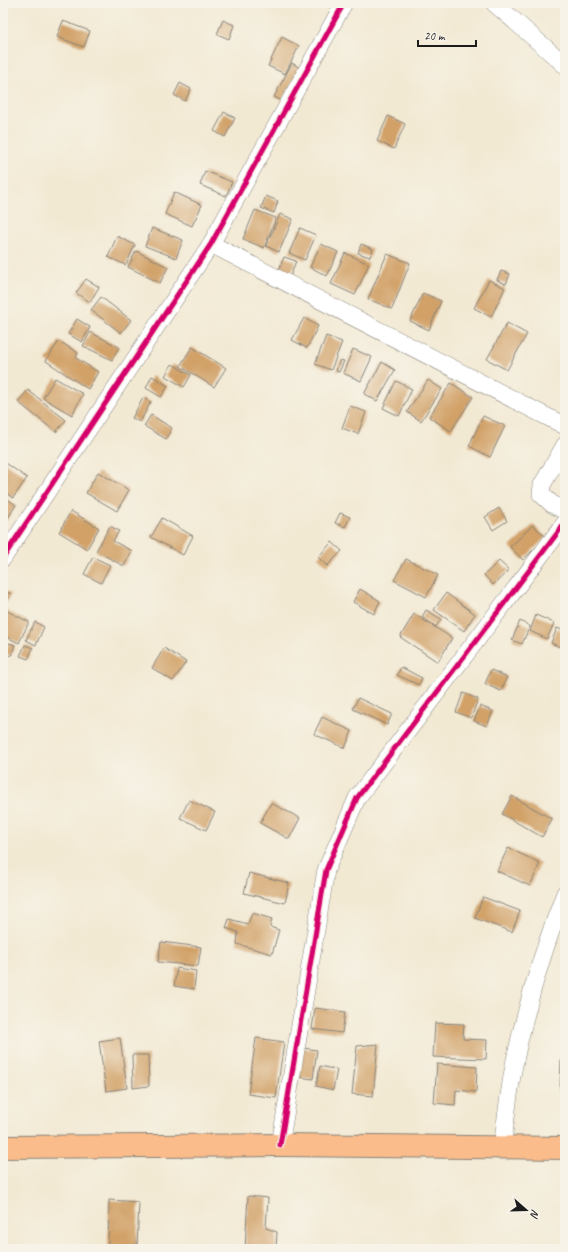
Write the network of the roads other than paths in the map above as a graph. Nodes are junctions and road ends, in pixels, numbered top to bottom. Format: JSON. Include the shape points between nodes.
{"nodes":[{"id":1,"x":344,"y":3,"type":"edge"},
{"id":2,"x":494,"y":3,"type":"edge"},
{"id":3,"x":565,"y":65,"type":"edge"},
{"id":4,"x":211,"y":244,"type":"junction"},
{"id":5,"x":565,"y":426,"type":"edge"},
{"id":6,"x":565,"y":445,"type":"edge"},
{"id":7,"x":565,"y":511,"type":"edge"},
{"id":8,"x":565,"y":523,"type":"edge"},
{"id":9,"x":3,"y":558,"type":"edge"},
{"id":10,"x":565,"y":893,"type":"edge"},
{"id":11,"x":280,"y":1145,"type":"junction"},
{"id":12,"x":3,"y":1147,"type":"edge"},
{"id":13,"x":502,"y":1148,"type":"junction"},
{"id":14,"x":565,"y":1148,"type":"edge"}],
"edges":[{"from":1,"to":4,"type":"street"},
{"from":2,"to":3,"type":"street"},
{"from":4,"to":5,"type":"street"},
{"from":4,"to":9,"type":"street"},
{"from":6,"to":7,"type":"street","via":[[542,484],[541,494]]},
{"from":8,"to":11,"type":"street","via":[[357,798],[326,870]]},
{"from":10,"to":13,"type":"street","via":[[550,930],[531,994],[515,1062]]},
{"from":11,"to":12,"type":"highway"},
{"from":11,"to":13,"type":"highway"},
{"from":13,"to":14,"type":"highway"}]}
